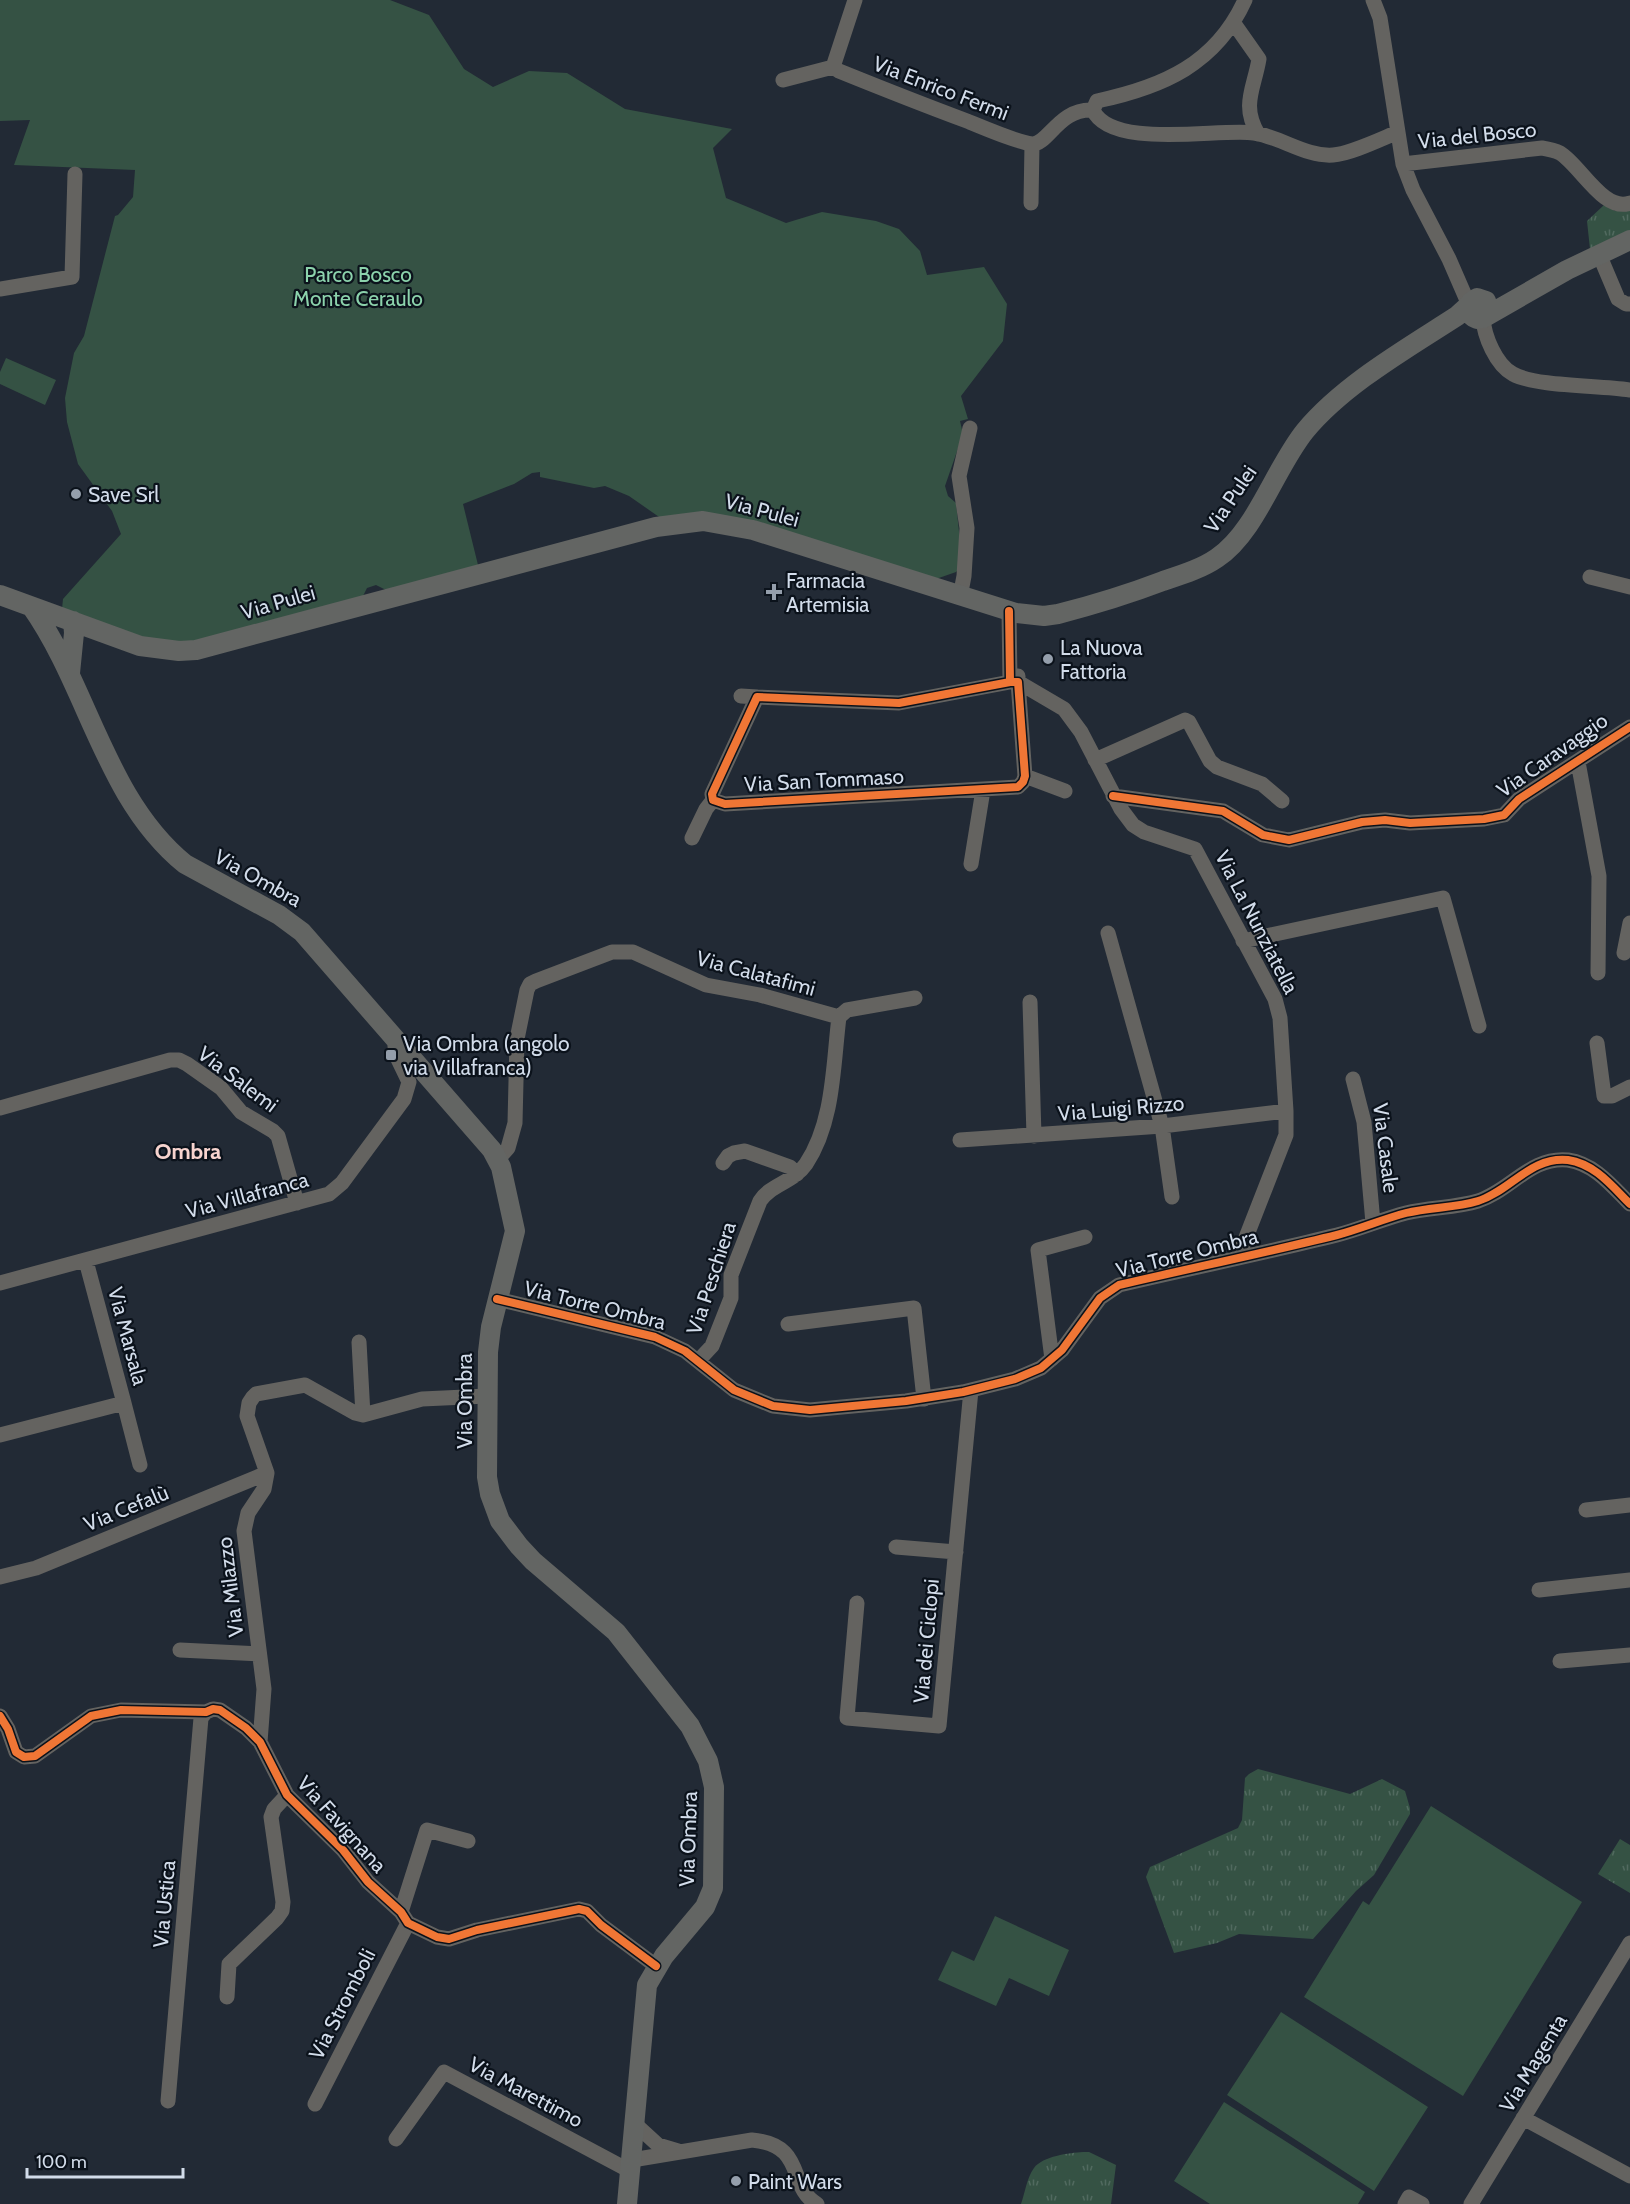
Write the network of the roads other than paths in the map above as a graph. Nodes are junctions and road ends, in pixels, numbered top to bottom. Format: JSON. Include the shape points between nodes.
{"nodes":[{"id":1,"x":855,"y":0,"type":"edge"},
{"id":2,"x":1245,"y":0,"type":"edge"},
{"id":3,"x":1373,"y":0,"type":"edge"},
{"id":4,"x":1233,"y":22,"type":"junction"},
{"id":5,"x":834,"y":67,"type":"junction"},
{"id":6,"x":783,"y":80,"type":"dead end"},
{"id":7,"x":1093,"y":110,"type":"junction"},
{"id":8,"x":1398,"y":132,"type":"junction"},
{"id":9,"x":1258,"y":134,"type":"junction"},
{"id":10,"x":1032,"y":144,"type":"junction"},
{"id":11,"x":1403,"y":164,"type":"junction"},
{"id":12,"x":75,"y":174,"type":"dead end"},
{"id":13,"x":1030,"y":203,"type":"dead end"},
{"id":14,"x":1630,"y":203,"type":"edge"},
{"id":15,"x":1630,"y":240,"type":"edge"},
{"id":16,"x":1599,"y":254,"type":"junction"},
{"id":17,"x":0,"y":289,"type":"edge"},
{"id":18,"x":1630,"y":304,"type":"edge"},
{"id":19,"x":1478,"y":310,"type":"junction"},
{"id":20,"x":1630,"y":390,"type":"edge"},
{"id":21,"x":970,"y":428,"type":"dead end"},
{"id":22,"x":1590,"y":577,"type":"dead end"},
{"id":23,"x":1630,"y":587,"type":"edge"},
{"id":24,"x":0,"y":595,"type":"edge"},
{"id":25,"x":960,"y":597,"type":"junction"},
{"id":26,"x":31,"y":606,"type":"junction"},
{"id":27,"x":1012,"y":612,"type":"junction"},
{"id":28,"x":73,"y":621,"type":"junction"},
{"id":29,"x":101,"y":632,"type":"junction"},
{"id":30,"x":66,"y":650,"type":"junction"},
{"id":31,"x":1014,"y":682,"type":"junction"},
{"id":32,"x":741,"y":696,"type":"dead end"},
{"id":33,"x":757,"y":697,"type":"junction"},
{"id":34,"x":1630,"y":727,"type":"edge"},
{"id":35,"x":1095,"y":760,"type":"junction"},
{"id":36,"x":1578,"y":762,"type":"junction"},
{"id":37,"x":1025,"y":776,"type":"junction"},
{"id":38,"x":983,"y":790,"type":"junction"},
{"id":39,"x":1065,"y":791,"type":"dead end"},
{"id":40,"x":1113,"y":796,"type":"junction"},
{"id":41,"x":713,"y":800,"type":"junction"},
{"id":42,"x":1281,"y":801,"type":"dead end"},
{"id":43,"x":693,"y":838,"type":"dead end"},
{"id":44,"x":971,"y":864,"type":"dead end"},
{"id":45,"x":1630,"y":923,"type":"edge"},
{"id":46,"x":1108,"y":933,"type":"dead end"},
{"id":47,"x":1243,"y":941,"type":"junction"},
{"id":48,"x":1624,"y":953,"type":"dead end"},
{"id":49,"x":1598,"y":973,"type":"dead end"},
{"id":50,"x":915,"y":998,"type":"dead end"},
{"id":51,"x":1030,"y":1002,"type":"dead end"},
{"id":52,"x":838,"y":1017,"type":"junction"},
{"id":53,"x":1479,"y":1026,"type":"dead end"},
{"id":54,"x":399,"y":1042,"type":"junction"},
{"id":55,"x":1597,"y":1043,"type":"dead end"},
{"id":56,"x":1353,"y":1079,"type":"dead end"},
{"id":57,"x":1630,"y":1087,"type":"edge"},
{"id":58,"x":0,"y":1108,"type":"edge"},
{"id":59,"x":1286,"y":1112,"type":"junction"},
{"id":60,"x":1162,"y":1126,"type":"junction"},
{"id":61,"x":1034,"y":1136,"type":"junction"},
{"id":62,"x":960,"y":1140,"type":"dead end"},
{"id":63,"x":498,"y":1159,"type":"junction"},
{"id":64,"x":723,"y":1163,"type":"dead end"},
{"id":65,"x":797,"y":1174,"type":"junction"},
{"id":66,"x":1172,"y":1197,"type":"dead end"},
{"id":67,"x":297,"y":1203,"type":"junction"},
{"id":68,"x":1630,"y":1204,"type":"edge"},
{"id":69,"x":1373,"y":1223,"type":"junction"},
{"id":70,"x":1085,"y":1237,"type":"dead end"},
{"id":71,"x":1238,"y":1258,"type":"junction"},
{"id":72,"x":86,"y":1261,"type":"junction"},
{"id":73,"x":0,"y":1283,"type":"edge"},
{"id":74,"x":497,"y":1299,"type":"junction"},
{"id":75,"x":788,"y":1324,"type":"dead end"},
{"id":76,"x":360,"y":1342,"type":"dead end"},
{"id":77,"x":1052,"y":1359,"type":"junction"},
{"id":78,"x":698,"y":1361,"type":"junction"},
{"id":79,"x":971,"y":1390,"type":"junction"},
{"id":80,"x":487,"y":1396,"type":"junction"},
{"id":81,"x":924,"y":1399,"type":"junction"},
{"id":82,"x":124,"y":1403,"type":"junction"},
{"id":83,"x":363,"y":1415,"type":"junction"},
{"id":84,"x":0,"y":1435,"type":"edge"},
{"id":85,"x":140,"y":1465,"type":"dead end"},
{"id":86,"x":267,"y":1473,"type":"junction"},
{"id":87,"x":1630,"y":1505,"type":"edge"},
{"id":88,"x":1586,"y":1510,"type":"dead end"},
{"id":89,"x":896,"y":1547,"type":"dead end"},
{"id":90,"x":956,"y":1552,"type":"junction"},
{"id":91,"x":0,"y":1577,"type":"edge"},
{"id":92,"x":1630,"y":1580,"type":"edge"},
{"id":93,"x":1539,"y":1590,"type":"dead end"},
{"id":94,"x":857,"y":1603,"type":"dead end"},
{"id":95,"x":180,"y":1650,"type":"dead end"},
{"id":96,"x":259,"y":1654,"type":"junction"},
{"id":97,"x":1630,"y":1654,"type":"edge"},
{"id":98,"x":1560,"y":1661,"type":"dead end"},
{"id":99,"x":206,"y":1712,"type":"junction"},
{"id":100,"x":0,"y":1716,"type":"edge"},
{"id":101,"x":260,"y":1742,"type":"junction"},
{"id":102,"x":287,"y":1795,"type":"junction"},
{"id":103,"x":468,"y":1841,"type":"dead end"},
{"id":104,"x":404,"y":1918,"type":"junction"},
{"id":105,"x":1630,"y":1943,"type":"edge"},
{"id":106,"x":656,"y":1966,"type":"junction"},
{"id":107,"x":227,"y":1997,"type":"dead end"},
{"id":108,"x":168,"y":2101,"type":"dead end"},
{"id":109,"x":315,"y":2104,"type":"dead end"},
{"id":110,"x":1524,"y":2118,"type":"junction"},
{"id":111,"x":634,"y":2123,"type":"junction"},
{"id":112,"x":396,"y":2139,"type":"dead end"},
{"id":113,"x":681,"y":2152,"type":"junction"},
{"id":114,"x":631,"y":2166,"type":"junction"},
{"id":115,"x":1630,"y":2176,"type":"edge"},
{"id":116,"x":807,"y":2201,"type":"edge"},
{"id":117,"x":627,"y":2204,"type":"edge"},
{"id":118,"x":1405,"y":2204,"type":"edge"},
{"id":119,"x":1422,"y":2204,"type":"edge"},
{"id":120,"x":1471,"y":2204,"type":"edge"}],
"edges":[{"from":1,"to":5,"type":"street"},
{"from":2,"to":4,"type":"street"},
{"from":3,"to":8,"type":"street","name":"Via del Bosco","via":[[1380,18]]},
{"from":4,"to":7,"type":"street","via":[[1208,53],[1179,73],[1151,87],[1097,101]]},
{"from":4,"to":9,"type":"street","via":[[1260,59],[1249,103]]},
{"from":5,"to":6,"type":"street"},
{"from":5,"to":10,"type":"street","name":"Via Enrico Fermi"},
{"from":7,"to":9,"type":"street","via":[[1103,121],[1128,131]]},
{"from":7,"to":10,"type":"street","via":[[1082,109],[1068,115],[1043,139]]},
{"from":8,"to":9,"type":"street","via":[[1334,156],[1308,152]]},
{"from":8,"to":11,"type":"street","name":"Via del Bosco"},
{"from":10,"to":13,"type":"street"},
{"from":11,"to":14,"type":"street","name":"Via del Bosco","via":[[1542,148],[1567,158],[1608,200]]},
{"from":11,"to":19,"type":"street"},
{"from":12,"to":17,"type":"street","via":[[72,277]]},
{"from":15,"to":16,"type":"main road"},
{"from":16,"to":18,"type":"street","via":[[1618,298]]},
{"from":16,"to":19,"type":"main road","name":"Via Pulei","via":[[1567,270],[1505,291]]},
{"from":19,"to":20,"type":"street","via":[[1504,368],[1524,378]]},
{"from":19,"to":27,"type":"main road","name":"Via Pulei","via":[[1455,328],[1418,342],[1362,379],[1318,416],[1289,452],[1236,541],[1219,557],[1186,573],[1076,609],[1044,616]]},
{"from":21,"to":25,"type":"street","via":[[959,476],[967,528]]},
{"from":22,"to":23,"type":"street"},
{"from":24,"to":26,"type":"main road","name":"Via Pulei"},
{"from":25,"to":27,"type":"main road","name":"Via Pulei"},
{"from":25,"to":29,"type":"main road","name":"Via Pulei","via":[[753,530],[703,521],[656,526],[196,650],[140,646]]},
{"from":26,"to":28,"type":"main road","name":"Via Pulei"},
{"from":26,"to":30,"type":"main road"},
{"from":27,"to":31,"type":"street"},
{"from":28,"to":29,"type":"main road","name":"Via Pulei"},
{"from":28,"to":30,"type":"main road","via":[[74,633]]},
{"from":29,"to":30,"type":"main road","via":[[86,636]]},
{"from":30,"to":54,"type":"main road","name":"Via Ombra","via":[[69,673],[131,804],[161,841],[199,873],[291,923]]},
{"from":31,"to":33,"type":"street","via":[[899,703]]},
{"from":31,"to":35,"type":"street","name":"Via La Nunziatella","via":[[1064,710]]},
{"from":31,"to":37,"type":"street"},
{"from":32,"to":33,"type":"street"},
{"from":33,"to":41,"type":"street","name":"Via San Tommaso","via":[[712,794]]},
{"from":34,"to":36,"type":"street","name":"Via Caravaggio"},
{"from":35,"to":40,"type":"street","name":"Via La Nunziatella"},
{"from":35,"to":42,"type":"street","via":[[1185,720],[1190,722],[1210,761],[1262,784]]},
{"from":36,"to":40,"type":"street","name":"Via Caravaggio","via":[[1520,799],[1504,815],[1410,823],[1362,822],[1288,840],[1263,835],[1223,812]]},
{"from":36,"to":49,"type":"street","via":[[1599,876]]},
{"from":37,"to":38,"type":"street","name":"Via San Tommaso","via":[[1018,787]]},
{"from":37,"to":39,"type":"street"},
{"from":38,"to":41,"type":"street","name":"Via San Tommaso","via":[[725,804]]},
{"from":38,"to":44,"type":"street"},
{"from":40,"to":47,"type":"street","name":"Via La Nunziatella","via":[[1137,828],[1195,849]]},
{"from":41,"to":43,"type":"street"},
{"from":45,"to":48,"type":"street"},
{"from":46,"to":60,"type":"street"},
{"from":47,"to":53,"type":"street","via":[[1443,898]]},
{"from":47,"to":59,"type":"street","name":"Via La Nunziatella","via":[[1275,999],[1280,1018]]},
{"from":50,"to":52,"type":"street","via":[[847,1010]]},
{"from":51,"to":61,"type":"street"},
{"from":52,"to":63,"type":"street","name":"Via Calatafimi","via":[[760,995],[706,985],[633,952],[612,952],[536,981],[527,990],[517,1039],[512,1138]]},
{"from":52,"to":65,"type":"street","name":"Via Peschiera","via":[[828,1106],[821,1133]]},
{"from":54,"to":63,"type":"main road","name":"Via Ombra"},
{"from":54,"to":67,"type":"street","name":"Via Villafranca","via":[[396,1055],[409,1082],[404,1099],[336,1189]]},
{"from":55,"to":57,"type":"street","via":[[1604,1096]]},
{"from":56,"to":69,"type":"street","name":"Via Casale","via":[[1364,1122]]},
{"from":58,"to":67,"type":"street","name":"Via Salemi","via":[[179,1060],[221,1088],[241,1112],[278,1136]]},
{"from":59,"to":60,"type":"street","name":"Via Luigi Rizzo"},
{"from":59,"to":71,"type":"street","name":"Via La Nunziatella","via":[[1286,1135]]},
{"from":60,"to":61,"type":"street","name":"Via Luigi Rizzo"},
{"from":60,"to":66,"type":"street"},
{"from":61,"to":62,"type":"street","name":"Via Luigi Rizzo"},
{"from":63,"to":74,"type":"main road","name":"Via Ombra","via":[[515,1231]]},
{"from":64,"to":65,"type":"street","via":[[728,1156],[745,1151],[790,1167]]},
{"from":65,"to":78,"type":"street","name":"Via Peschiera","via":[[760,1200],[731,1275],[731,1298],[712,1346]]},
{"from":67,"to":72,"type":"street","name":"Via Villafranca"},
{"from":68,"to":69,"type":"street","name":"Via Torre Ombra","via":[[1602,1175],[1568,1160],[1532,1168],[1480,1200],[1414,1211]]},
{"from":69,"to":71,"type":"street","name":"Via Torre Ombra"},
{"from":70,"to":77,"type":"street","via":[[1038,1250]]},
{"from":71,"to":77,"type":"street","name":"Via Torre Ombra","via":[[1119,1285],[1100,1298]]},
{"from":72,"to":73,"type":"street","name":"Via Villafranca"},
{"from":72,"to":82,"type":"street","name":"Via Marsala"},
{"from":74,"to":78,"type":"street","name":"Via Torre Ombra","via":[[655,1337],[674,1344]]},
{"from":74,"to":80,"type":"main road","name":"Via Ombra","via":[[488,1341]]},
{"from":75,"to":81,"type":"street","via":[[914,1308]]},
{"from":76,"to":83,"type":"street"},
{"from":77,"to":79,"type":"street","name":"Via Torre Ombra","via":[[1015,1379]]},
{"from":78,"to":81,"type":"street","name":"Via Torre Ombra","via":[[734,1390],[783,1408],[827,1409]]},
{"from":79,"to":81,"type":"street","name":"Via Torre Ombra"},
{"from":79,"to":90,"type":"street","name":"Via dei Ciclopi"},
{"from":80,"to":83,"type":"street","via":[[422,1399]]},
{"from":80,"to":106,"type":"main road","name":"Via Ombra","via":[[487,1478],[500,1521],[533,1561],[625,1642],[698,1739],[712,1774],[714,1875],[710,1898]]},
{"from":82,"to":84,"type":"street","name":"Via Marsala"},
{"from":82,"to":85,"type":"street"},
{"from":83,"to":86,"type":"street","via":[[305,1385],[256,1394],[249,1403],[247,1416]]},
{"from":86,"to":91,"type":"street","name":"Via Cefalù","via":[[36,1568]]},
{"from":86,"to":96,"type":"street","name":"Via Milazzo","via":[[264,1489],[244,1522]]},
{"from":87,"to":88,"type":"street"},
{"from":89,"to":90,"type":"street"},
{"from":90,"to":94,"type":"street","name":"Via dei Ciclopi","via":[[939,1726],[848,1718]]},
{"from":92,"to":93,"type":"street"},
{"from":95,"to":96,"type":"street"},
{"from":96,"to":101,"type":"street","name":"Via Milazzo","via":[[264,1689]]},
{"from":97,"to":98,"type":"street"},
{"from":99,"to":100,"type":"street","name":"Via Favignana","via":[[128,1709],[91,1716],[42,1752],[24,1757],[16,1752]]},
{"from":99,"to":101,"type":"street","name":"Via Favignana","via":[[220,1710]]},
{"from":99,"to":108,"type":"street","name":"Via Ustica","via":[[201,1718]]},
{"from":101,"to":102,"type":"street","name":"Via Favignana"},
{"from":102,"to":104,"type":"street","name":"Via Favignana"},
{"from":102,"to":107,"type":"street","via":[[271,1817],[284,1902],[282,1911],[230,1964]]},
{"from":103,"to":104,"type":"street","name":"Via Stromboli","via":[[428,1830]]},
{"from":104,"to":106,"type":"street","name":"Via Favignana","via":[[437,1937],[449,1939],[579,1909],[587,1911]]},
{"from":104,"to":109,"type":"street","name":"Via Stromboli"},
{"from":105,"to":110,"type":"street","name":"Via Magenta"},
{"from":106,"to":111,"type":"main road","name":"Via Ombra","via":[[645,1996]]},
{"from":110,"to":115,"type":"street"},
{"from":110,"to":120,"type":"street","name":"Via Magenta"},
{"from":111,"to":113,"type":"street","via":[[658,2145]]},
{"from":111,"to":114,"type":"main road","name":"Via Ombra"},
{"from":112,"to":114,"type":"street","name":"Via Marettimo","via":[[444,2072]]},
{"from":113,"to":114,"type":"street"},
{"from":113,"to":116,"type":"street","via":[[752,2140],[772,2144],[792,2162]]},
{"from":114,"to":117,"type":"main road","name":"Via Ombra"},
{"from":118,"to":119,"type":"street","via":[[1409,2197]]}]}
